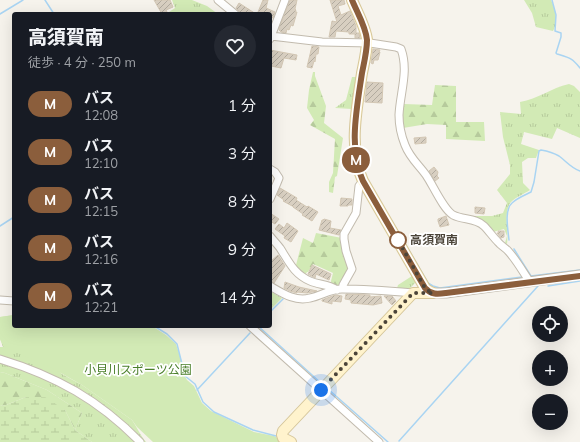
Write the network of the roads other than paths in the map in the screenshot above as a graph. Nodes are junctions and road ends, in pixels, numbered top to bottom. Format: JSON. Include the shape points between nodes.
{"nodes":[{"id":1,"x":218,"y":0,"type":"edge"},
{"id":2,"x":285,"y":0,"type":"edge"},
{"id":3,"x":352,"y":0,"type":"edge"},
{"id":4,"x":233,"y":12,"type":"edge"},
{"id":5,"x":272,"y":34,"type":"edge"},
{"id":6,"x":272,"y":37,"type":"edge"},
{"id":7,"x":367,"y":43,"type":"junction"},
{"id":8,"x":272,"y":170,"type":"edge"},
{"id":9,"x":363,"y":181,"type":"junction"},
{"id":10,"x":272,"y":194,"type":"edge"},
{"id":11,"x":272,"y":238,"type":"edge"},
{"id":12,"x":580,"y":276,"type":"edge"},
{"id":13,"x":530,"y":282,"type":"junction"},
{"id":14,"x":272,"y":287,"type":"edge"},
{"id":15,"x":340,"y":289,"type":"junction"},
{"id":16,"x":413,"y":293,"type":"junction"},
{"id":17,"x":433,"y":293,"type":"junction"},
{"id":18,"x":0,"y":300,"type":"edge"},
{"id":19,"x":12,"y":301,"type":"edge"},
{"id":20,"x":252,"y":328,"type":"edge"},
{"id":21,"x":0,"y":359,"type":"edge"},
{"id":22,"x":324,"y":387,"type":"junction"},
{"id":23,"x":140,"y":442,"type":"edge"},
{"id":24,"x":291,"y":442,"type":"edge"},
{"id":25,"x":379,"y":442,"type":"edge"}],
"edges":[{"from":1,"to":4,"type":"street"},
{"from":2,"to":5,"type":"street"},
{"from":3,"to":7,"type":"main road","via":[[363,24]]},
{"from":6,"to":7,"type":"street"},
{"from":7,"to":9,"type":"main road","via":[[355,135],[356,161]]},
{"from":7,"to":13,"type":"street","via":[[401,49],[404,69],[400,125],[401,135],[411,158],[425,173],[445,207],[459,218],[484,226],[510,252]]},
{"from":8,"to":10,"type":"street","via":[[279,178]]},
{"from":9,"to":15,"type":"street","via":[[359,186],[356,213],[344,234],[344,245],[352,269]]},
{"from":9,"to":17,"type":"main road","via":[[425,288]]},
{"from":11,"to":15,"type":"street","via":[[297,273],[310,281]]},
{"from":12,"to":13,"type":"street"},
{"from":13,"to":17,"type":"street"},
{"from":14,"to":15,"type":"street","via":[[296,299],[310,298]]},
{"from":15,"to":16,"type":"street"},
{"from":16,"to":17,"type":"main road"},
{"from":16,"to":22,"type":"main road"},
{"from":18,"to":19,"type":"street"},
{"from":20,"to":22,"type":"street"},
{"from":21,"to":23,"type":"street","via":[[42,374],[84,396],[127,428]]},
{"from":22,"to":24,"type":"main road","via":[[282,433],[284,439]]},
{"from":22,"to":25,"type":"street"}]}
